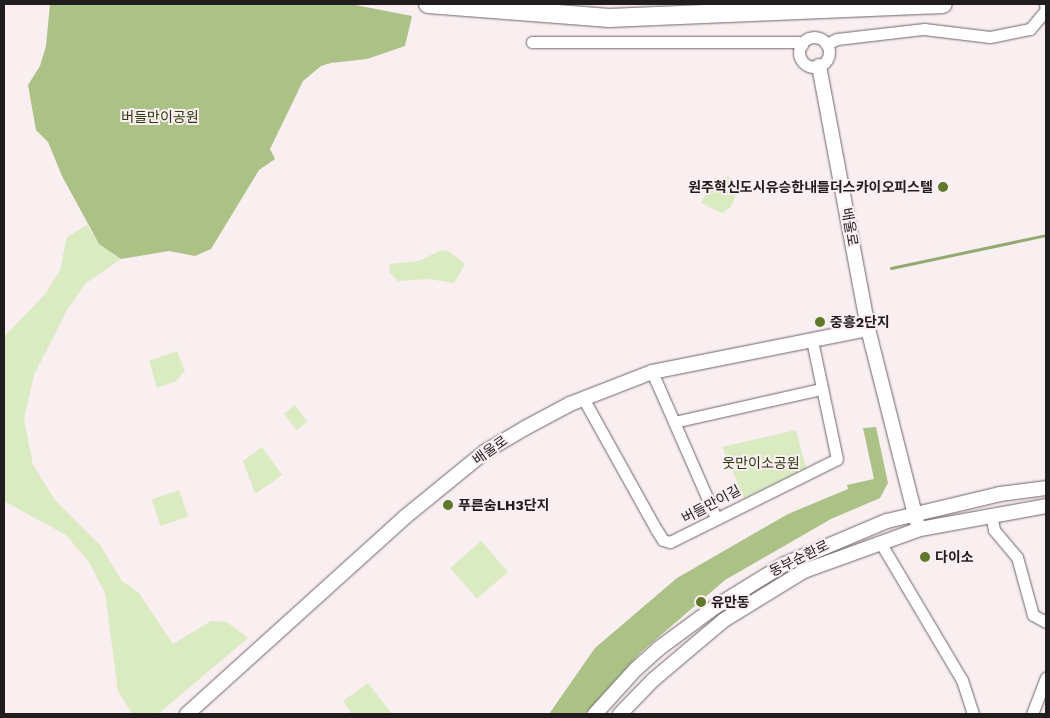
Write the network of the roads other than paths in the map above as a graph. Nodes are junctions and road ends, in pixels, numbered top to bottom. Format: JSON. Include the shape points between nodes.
{"nodes":[{"id":1,"x":428,"y":4,"type":"edge"},
{"id":2,"x":942,"y":4,"type":"edge"},
{"id":3,"x":1045,"y":4,"type":"edge"},
{"id":4,"x":532,"y":42,"type":"dead end"},
{"id":5,"x":802,"y":44,"type":"junction"},
{"id":6,"x":826,"y":44,"type":"junction"},
{"id":7,"x":819,"y":66,"type":"junction"},
{"id":8,"x":868,"y":329,"type":"junction"},
{"id":9,"x":812,"y":340,"type":"junction"},
{"id":10,"x":652,"y":372,"type":"junction"},
{"id":11,"x":820,"y":389,"type":"junction"},
{"id":12,"x":583,"y":398,"type":"junction"},
{"id":13,"x":674,"y":422,"type":"junction"},
{"id":14,"x":1046,"y":488,"type":"edge"},
{"id":15,"x":1046,"y":506,"type":"edge"},
{"id":16,"x":915,"y":514,"type":"junction"},
{"id":17,"x":991,"y":514,"type":"junction"},
{"id":18,"x":716,"y":518,"type":"junction"},
{"id":19,"x":920,"y":529,"type":"junction"},
{"id":20,"x":880,"y":542,"type":"junction"},
{"id":21,"x":1046,"y":622,"type":"edge"},
{"id":22,"x":1046,"y":678,"type":"edge"},
{"id":23,"x":188,"y":714,"type":"edge"},
{"id":24,"x":595,"y":714,"type":"edge"},
{"id":25,"x":620,"y":714,"type":"edge"},
{"id":26,"x":973,"y":714,"type":"edge"},
{"id":27,"x":1032,"y":714,"type":"edge"}],
"edges":[{"from":1,"to":2,"type":"highway","via":[[610,18]]},
{"from":3,"to":6,"type":"street","via":[[1046,10],[1030,29],[990,37],[924,29],[837,39]]},
{"from":4,"to":5,"type":"street"},
{"from":5,"to":6,"type":"street","via":[[814,38]]},
{"from":5,"to":7,"type":"street","via":[[800,54],[803,62],[811,67]]},
{"from":6,"to":7,"type":"street","via":[[828,58]]},
{"from":7,"to":8,"type":"street","name":"배울로"},
{"from":8,"to":9,"type":"street","name":"배울로"},
{"from":8,"to":16,"type":"street","name":"배울로"},
{"from":9,"to":10,"type":"street","name":"배울로"},
{"from":9,"to":11,"type":"street","name":"버들만이길"},
{"from":10,"to":12,"type":"street","name":"배울로"},
{"from":10,"to":13,"type":"street"},
{"from":11,"to":13,"type":"street"},
{"from":11,"to":18,"type":"street","name":"버들만이길","via":[[837,459]]},
{"from":12,"to":18,"type":"street","name":"버들만이길","via":[[665,542]]},
{"from":12,"to":23,"type":"street","name":"배울로","via":[[486,451],[405,517]]},
{"from":13,"to":18,"type":"street"},
{"from":14,"to":16,"type":"street","name":"동부순환로","via":[[1000,494]]},
{"from":15,"to":17,"type":"street","name":"동부순환로"},
{"from":16,"to":19,"type":"street","name":"배울로"},
{"from":16,"to":24,"type":"street","name":"동부순환로","via":[[848,535],[760,577],[658,649]]},
{"from":17,"to":19,"type":"street","name":"동부순환로"},
{"from":17,"to":21,"type":"street","via":[[994,530],[1017,557],[1033,615]]},
{"from":19,"to":20,"type":"street","name":"동부순환로"},
{"from":20,"to":25,"type":"street","name":"동부순환로","via":[[804,571],[760,596],[724,620],[674,662]]},
{"from":20,"to":26,"type":"street","via":[[962,680]]},
{"from":22,"to":27,"type":"street"}]}
